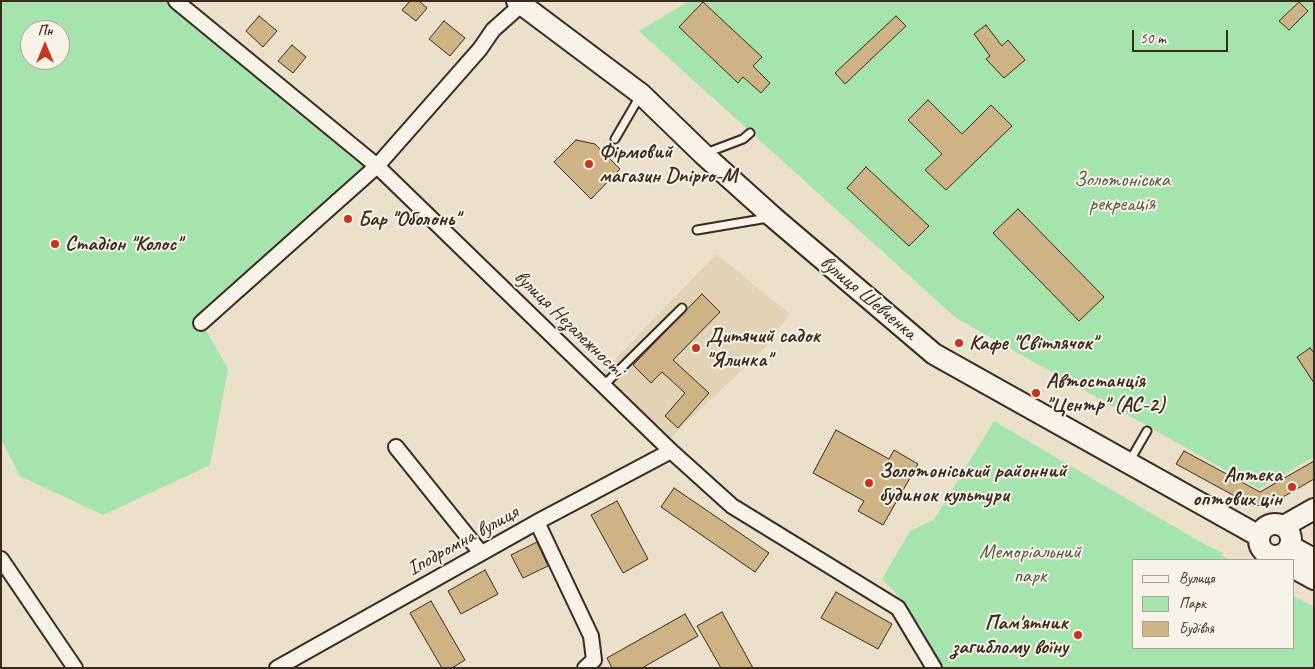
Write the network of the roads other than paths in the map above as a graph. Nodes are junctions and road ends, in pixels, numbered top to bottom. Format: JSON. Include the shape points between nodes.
{"nodes":[{"id":1,"x":176,"y":1,"type":"edge"},
{"id":2,"x":519,"y":3,"type":"edge"},
{"id":3,"x":642,"y":94,"type":"junction"},
{"id":4,"x":750,"y":133,"type":"dead end"},
{"id":5,"x":615,"y":139,"type":"dead end"},
{"id":6,"x":703,"y":154,"type":"junction"},
{"id":7,"x":378,"y":166,"type":"junction"},
{"id":8,"x":773,"y":217,"type":"junction"},
{"id":9,"x":697,"y":230,"type":"dead end"},
{"id":10,"x":682,"y":308,"type":"dead end"},
{"id":11,"x":201,"y":323,"type":"dead end"},
{"id":12,"x":603,"y":386,"type":"junction"},
{"id":13,"x":1147,"y":431,"type":"dead end"},
{"id":14,"x":396,"y":447,"type":"dead end"},
{"id":15,"x":671,"y":451,"type":"junction"},
{"id":16,"x":1128,"y":464,"type":"junction"},
{"id":17,"x":1314,"y":509,"type":"edge"},
{"id":18,"x":537,"y":522,"type":"junction"},
{"id":19,"x":1284,"y":526,"type":"junction"},
{"id":20,"x":1259,"y":536,"type":"junction"},
{"id":21,"x":481,"y":554,"type":"junction"},
{"id":22,"x":1281,"y":554,"type":"edge"},
{"id":23,"x":1,"y":559,"type":"edge"},
{"id":24,"x":1314,"y":559,"type":"edge"},
{"id":25,"x":1295,"y":569,"type":"edge"},
{"id":26,"x":1314,"y":579,"type":"edge"},
{"id":27,"x":75,"y":668,"type":"edge"},
{"id":28,"x":277,"y":668,"type":"edge"},
{"id":29,"x":585,"y":668,"type":"edge"},
{"id":30,"x":934,"y":668,"type":"edge"}],
"edges":[{"from":1,"to":7,"type":"street","name":"вулиця Незалежності"},
{"from":2,"to":3,"type":"main road","name":"вулиця Шевченка"},
{"from":2,"to":7,"type":"street"},
{"from":3,"to":5,"type":"lane"},
{"from":3,"to":6,"type":"main road","name":"вулиця Шевченка"},
{"from":4,"to":6,"type":"lane","via":[[743,139]]},
{"from":6,"to":8,"type":"main road","name":"вулиця Шевченка"},
{"from":7,"to":11,"type":"street"},
{"from":7,"to":12,"type":"street","name":"вулиця Незалежності"},
{"from":8,"to":9,"type":"lane"},
{"from":8,"to":16,"type":"main road","name":"вулиця Шевченка","via":[[934,354]]},
{"from":10,"to":12,"type":"lane"},
{"from":12,"to":15,"type":"street","name":"вулиця Незалежності"},
{"from":13,"to":16,"type":"lane"},
{"from":14,"to":21,"type":"street"},
{"from":15,"to":18,"type":"street","name":"Іподромна вулиця"},
{"from":15,"to":30,"type":"street","name":"вулиця Незалежності","via":[[732,506],[898,608]]},
{"from":16,"to":20,"type":"main road","name":"вулиця Шевченка"},
{"from":17,"to":19,"type":"main road"},
{"from":18,"to":21,"type":"street","name":"Іподромна вулиця"},
{"from":18,"to":29,"type":"street","via":[[591,636],[594,660]]},
{"from":19,"to":20,"type":"main road","via":[[1269,525]]},
{"from":19,"to":22,"type":"main road","via":[[1290,535]]},
{"from":20,"to":22,"type":"main road","via":[[1260,546],[1267,554]]},
{"from":21,"to":28,"type":"street","name":"Іподромна вулиця"},
{"from":22,"to":24,"type":"main road"},
{"from":23,"to":27,"type":"street"},
{"from":25,"to":26,"type":"main road"}]}
